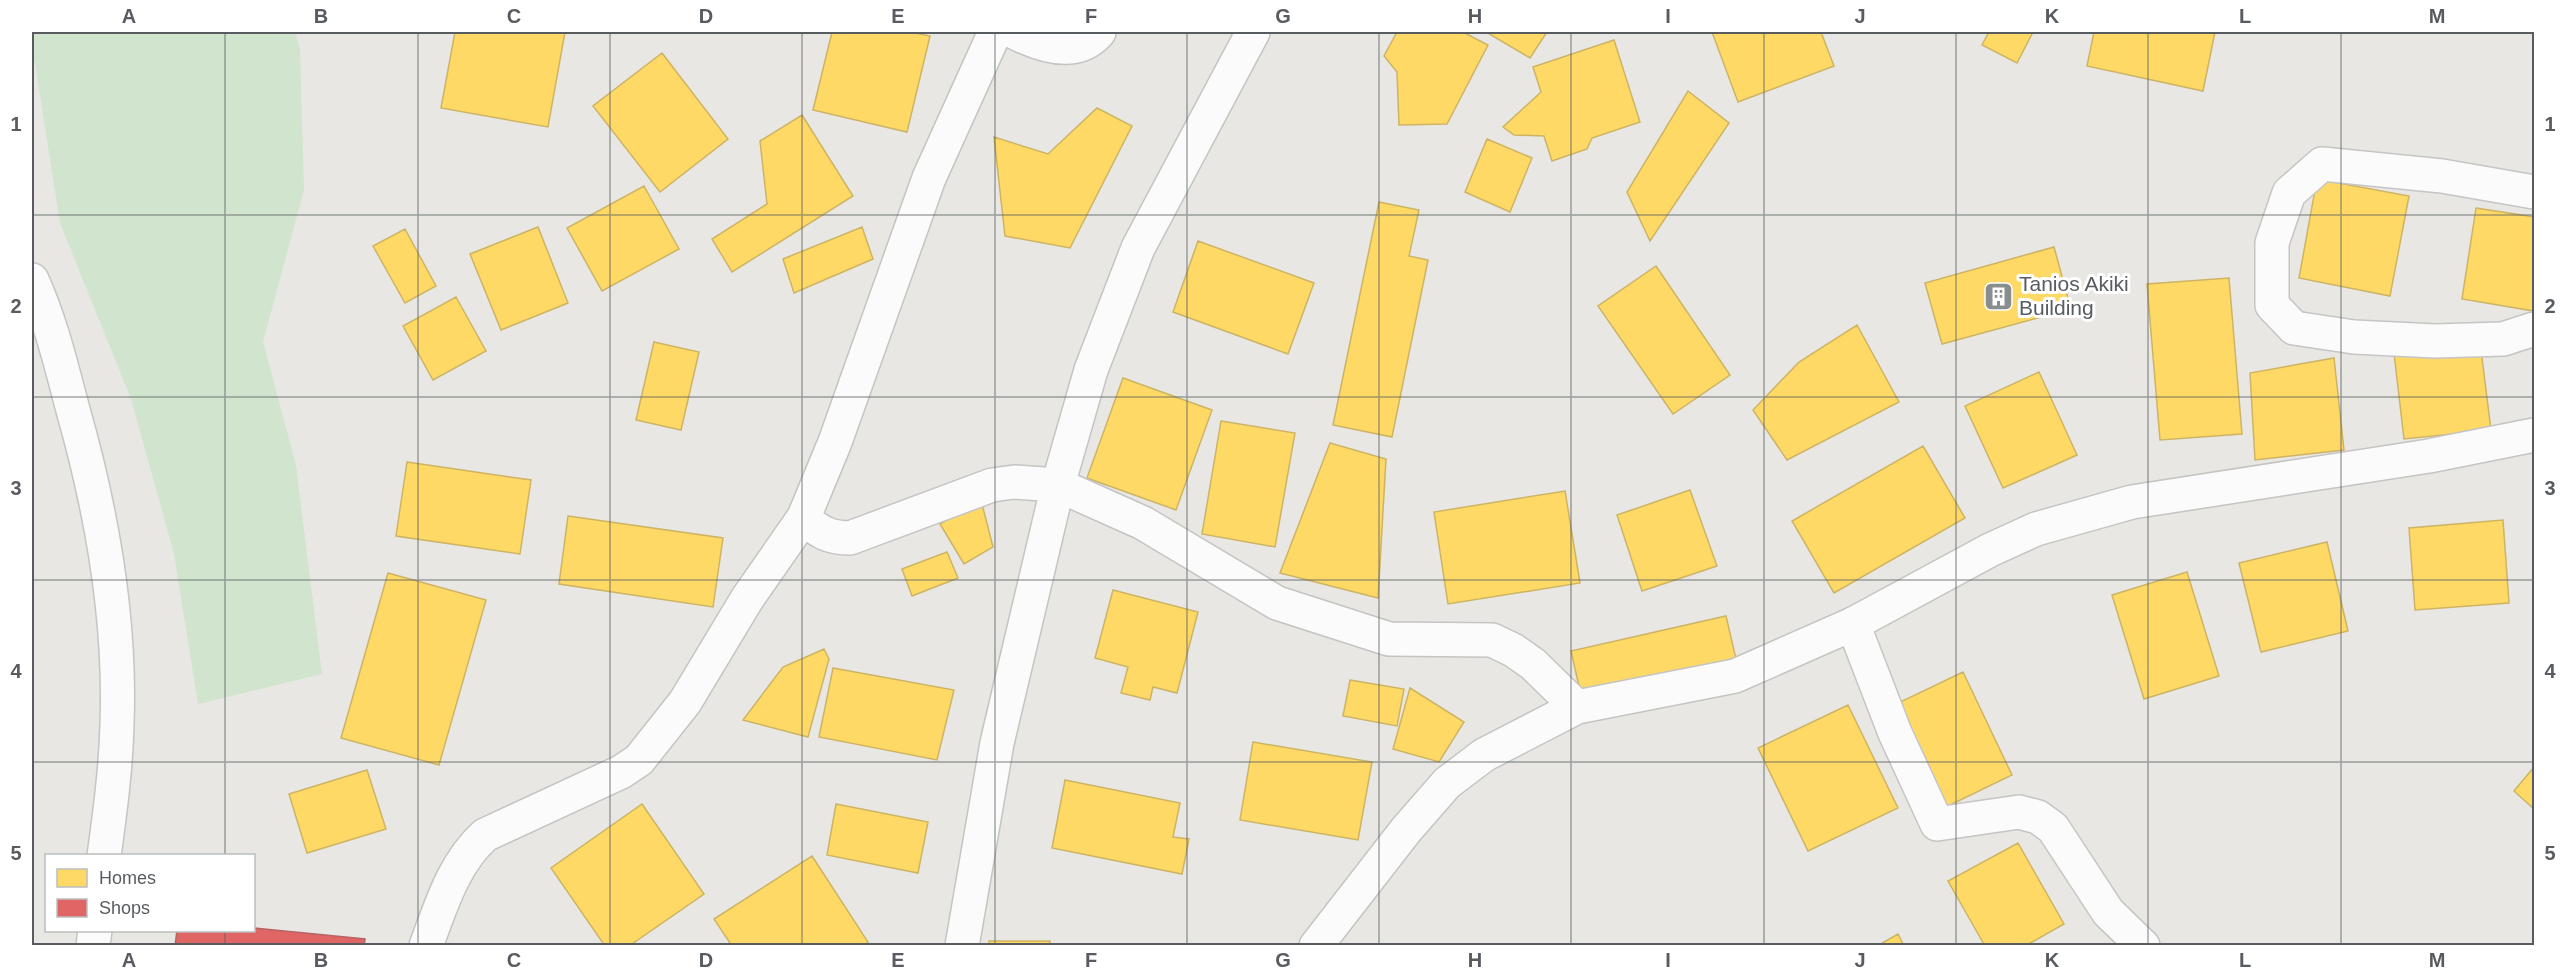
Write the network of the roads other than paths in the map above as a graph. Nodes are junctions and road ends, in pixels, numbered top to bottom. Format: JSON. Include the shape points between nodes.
{"nodes":[{"id":1,"x":995,"y":32,"type":"edge"},
{"id":2,"x":1014,"y":32,"type":"edge"},
{"id":3,"x":1100,"y":32,"type":"edge"},
{"id":4,"x":1253,"y":32,"type":"edge"},
{"id":5,"x":2535,"y":192,"type":"edge"},
{"id":6,"x":32,"y":280,"type":"edge"},
{"id":7,"x":2535,"y":329,"type":"edge"},
{"id":8,"x":2535,"y":435,"type":"edge"},
{"id":9,"x":1058,"y":485,"type":"junction"},
{"id":10,"x":804,"y":517,"type":"junction"},
{"id":11,"x":1853,"y":624,"type":"junction"},
{"id":12,"x":1577,"y":707,"type":"junction"},
{"id":13,"x":104,"y":854,"type":"edge"},
{"id":14,"x":426,"y":945,"type":"edge"},
{"id":15,"x":962,"y":945,"type":"edge"},
{"id":16,"x":1316,"y":945,"type":"edge"},
{"id":17,"x":2143,"y":945,"type":"edge"}],
"edges":[{"from":1,"to":10,"type":"street","via":[[925,188],[835,442]]},
{"from":2,"to":3,"type":"street","via":[[1060,49],[1080,46]]},
{"from":4,"to":9,"type":"street","via":[[1138,248],[1090,370]]},
{"from":5,"to":7,"type":"street","via":[[2442,176],[2322,164],[2289,193],[2272,243],[2271,305],[2294,327],[2354,337],[2503,339]]},
{"from":6,"to":13,"type":"street","via":[[51,326],[93,480],[105,548],[116,642],[117,724]]},
{"from":8,"to":11,"type":"street","via":[[2429,456],[2132,502],[2018,537]]},
{"from":9,"to":10,"type":"street","via":[[992,485],[850,538],[824,534]]},
{"from":9,"to":12,"type":"street","via":[[1143,523],[1277,603],[1389,639],[1492,640],[1533,664]]},
{"from":9,"to":15,"type":"street","via":[[997,743]]},
{"from":10,"to":14,"type":"street","via":[[747,599],[685,702],[652,746],[621,772],[485,835],[471,848],[451,880]]},
{"from":11,"to":12,"type":"street","via":[[1735,676]]},
{"from":11,"to":17,"type":"street","via":[[1895,733],[1938,824],[2019,812],[2038,817],[2053,828],[2108,912]]},
{"from":12,"to":16,"type":"street","via":[[1484,755],[1448,783]]}]}
